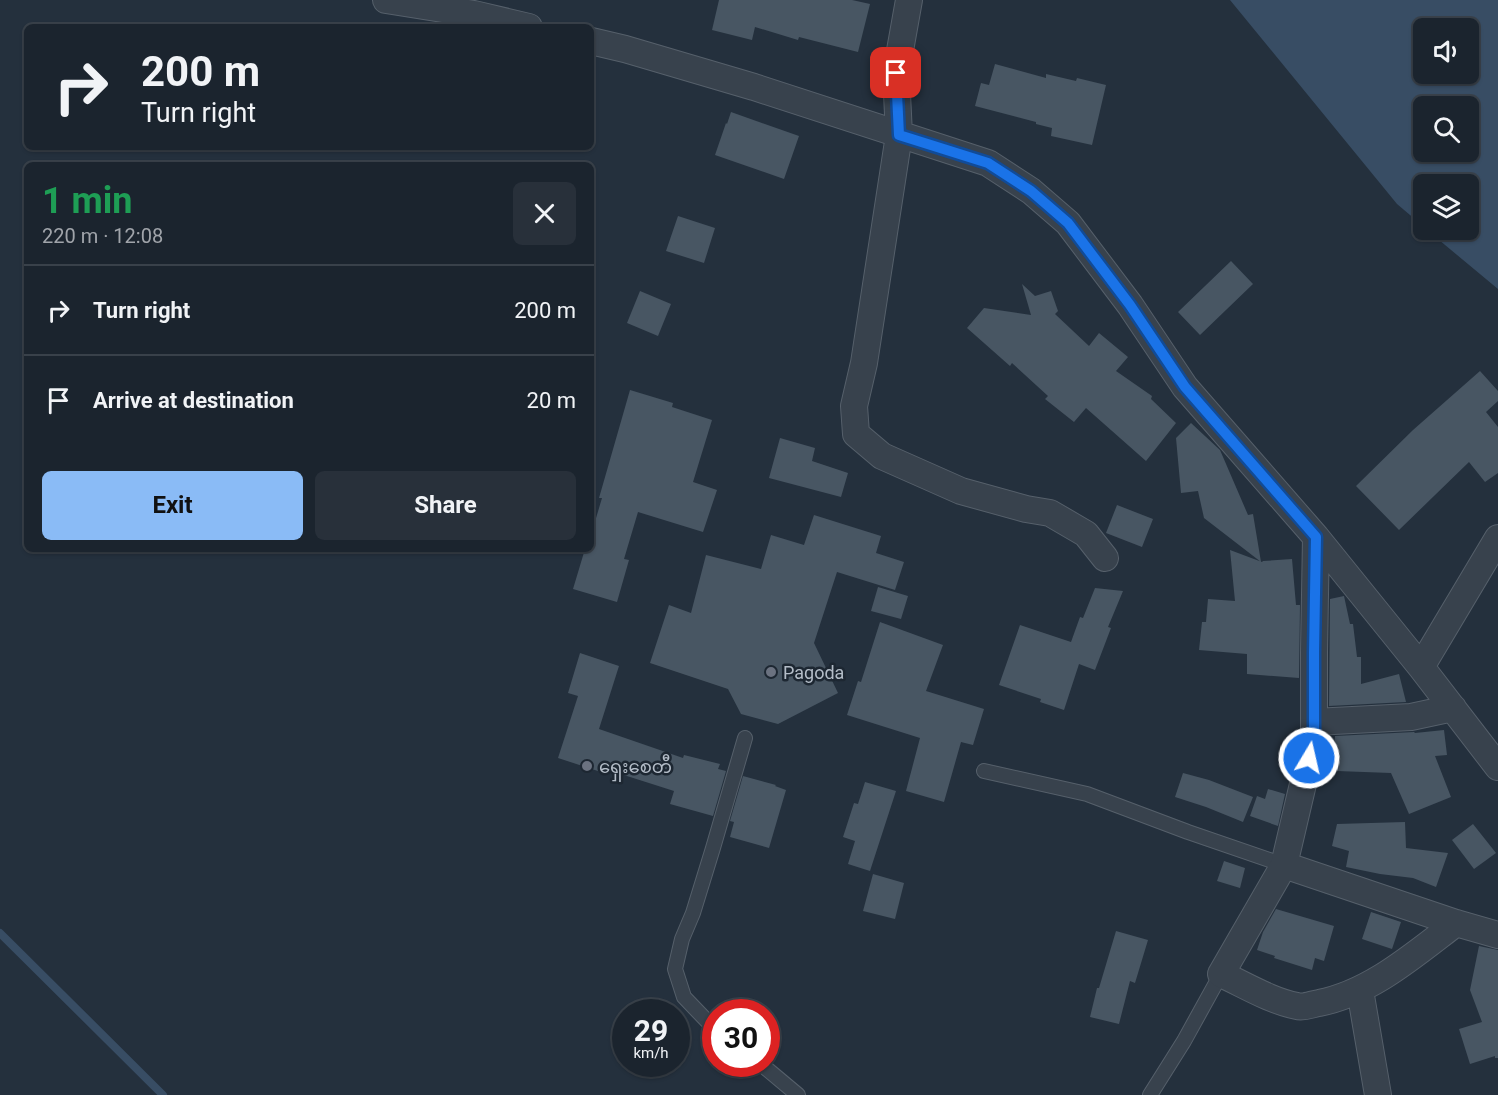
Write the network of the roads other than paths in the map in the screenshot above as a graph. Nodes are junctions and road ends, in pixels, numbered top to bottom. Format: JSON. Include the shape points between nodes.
{"nodes":[{"id":1,"x":386,"y":0,"type":"edge"},
{"id":2,"x":909,"y":0,"type":"edge"},
{"id":3,"x":516,"y":24,"type":"edge"},
{"id":4,"x":594,"y":42,"type":"edge"},
{"id":5,"x":899,"y":135,"type":"junction"},
{"id":6,"x":1316,"y":537,"type":"junction"},
{"id":7,"x":1498,"y":538,"type":"edge"},
{"id":8,"x":1105,"y":558,"type":"dead end"},
{"id":9,"x":1421,"y":667,"type":"junction"},
{"id":10,"x":1453,"y":708,"type":"junction"},
{"id":11,"x":1314,"y":722,"type":"junction"},
{"id":12,"x":745,"y":738,"type":"dead end"},
{"id":13,"x":1498,"y":767,"type":"edge"},
{"id":14,"x":984,"y":771,"type":"dead end"},
{"id":15,"x":1284,"y":865,"type":"junction"},
{"id":16,"x":1456,"y":923,"type":"junction"},
{"id":17,"x":1498,"y":935,"type":"edge"},
{"id":18,"x":1221,"y":974,"type":"junction"},
{"id":19,"x":1360,"y":990,"type":"junction"},
{"id":20,"x":702,"y":1016,"type":"edge"},
{"id":21,"x":777,"y":1077,"type":"edge"},
{"id":22,"x":798,"y":1095,"type":"edge"},
{"id":23,"x":1150,"y":1095,"type":"edge"},
{"id":24,"x":1378,"y":1095,"type":"edge"}],
"edges":[{"from":1,"to":3,"type":"street"},
{"from":2,"to":5,"type":"street","via":[[896,73]]},
{"from":4,"to":5,"type":"street","via":[[754,87]]},
{"from":5,"to":6,"type":"street","via":[[988,163],[1031,191],[1068,223],[1185,387]]},
{"from":5,"to":8,"type":"street","via":[[854,406],[856,434],[882,456],[961,491],[1050,513],[1086,534]]},
{"from":6,"to":9,"type":"street"},
{"from":6,"to":11,"type":"street"},
{"from":7,"to":9,"type":"street"},
{"from":9,"to":10,"type":"street"},
{"from":10,"to":11,"type":"street","via":[[1411,717]]},
{"from":10,"to":13,"type":"street"},
{"from":11,"to":15,"type":"street","via":[[1314,737]]},
{"from":12,"to":20,"type":"lane","via":[[675,969],[684,997]]},
{"from":14,"to":15,"type":"lane","via":[[1087,794]]},
{"from":15,"to":16,"type":"street"},
{"from":15,"to":18,"type":"street"},
{"from":16,"to":17,"type":"street"},
{"from":16,"to":19,"type":"street"},
{"from":18,"to":19,"type":"street","via":[[1299,1007]]},
{"from":18,"to":23,"type":"lane"},
{"from":19,"to":24,"type":"street"},
{"from":21,"to":22,"type":"lane"}]}
